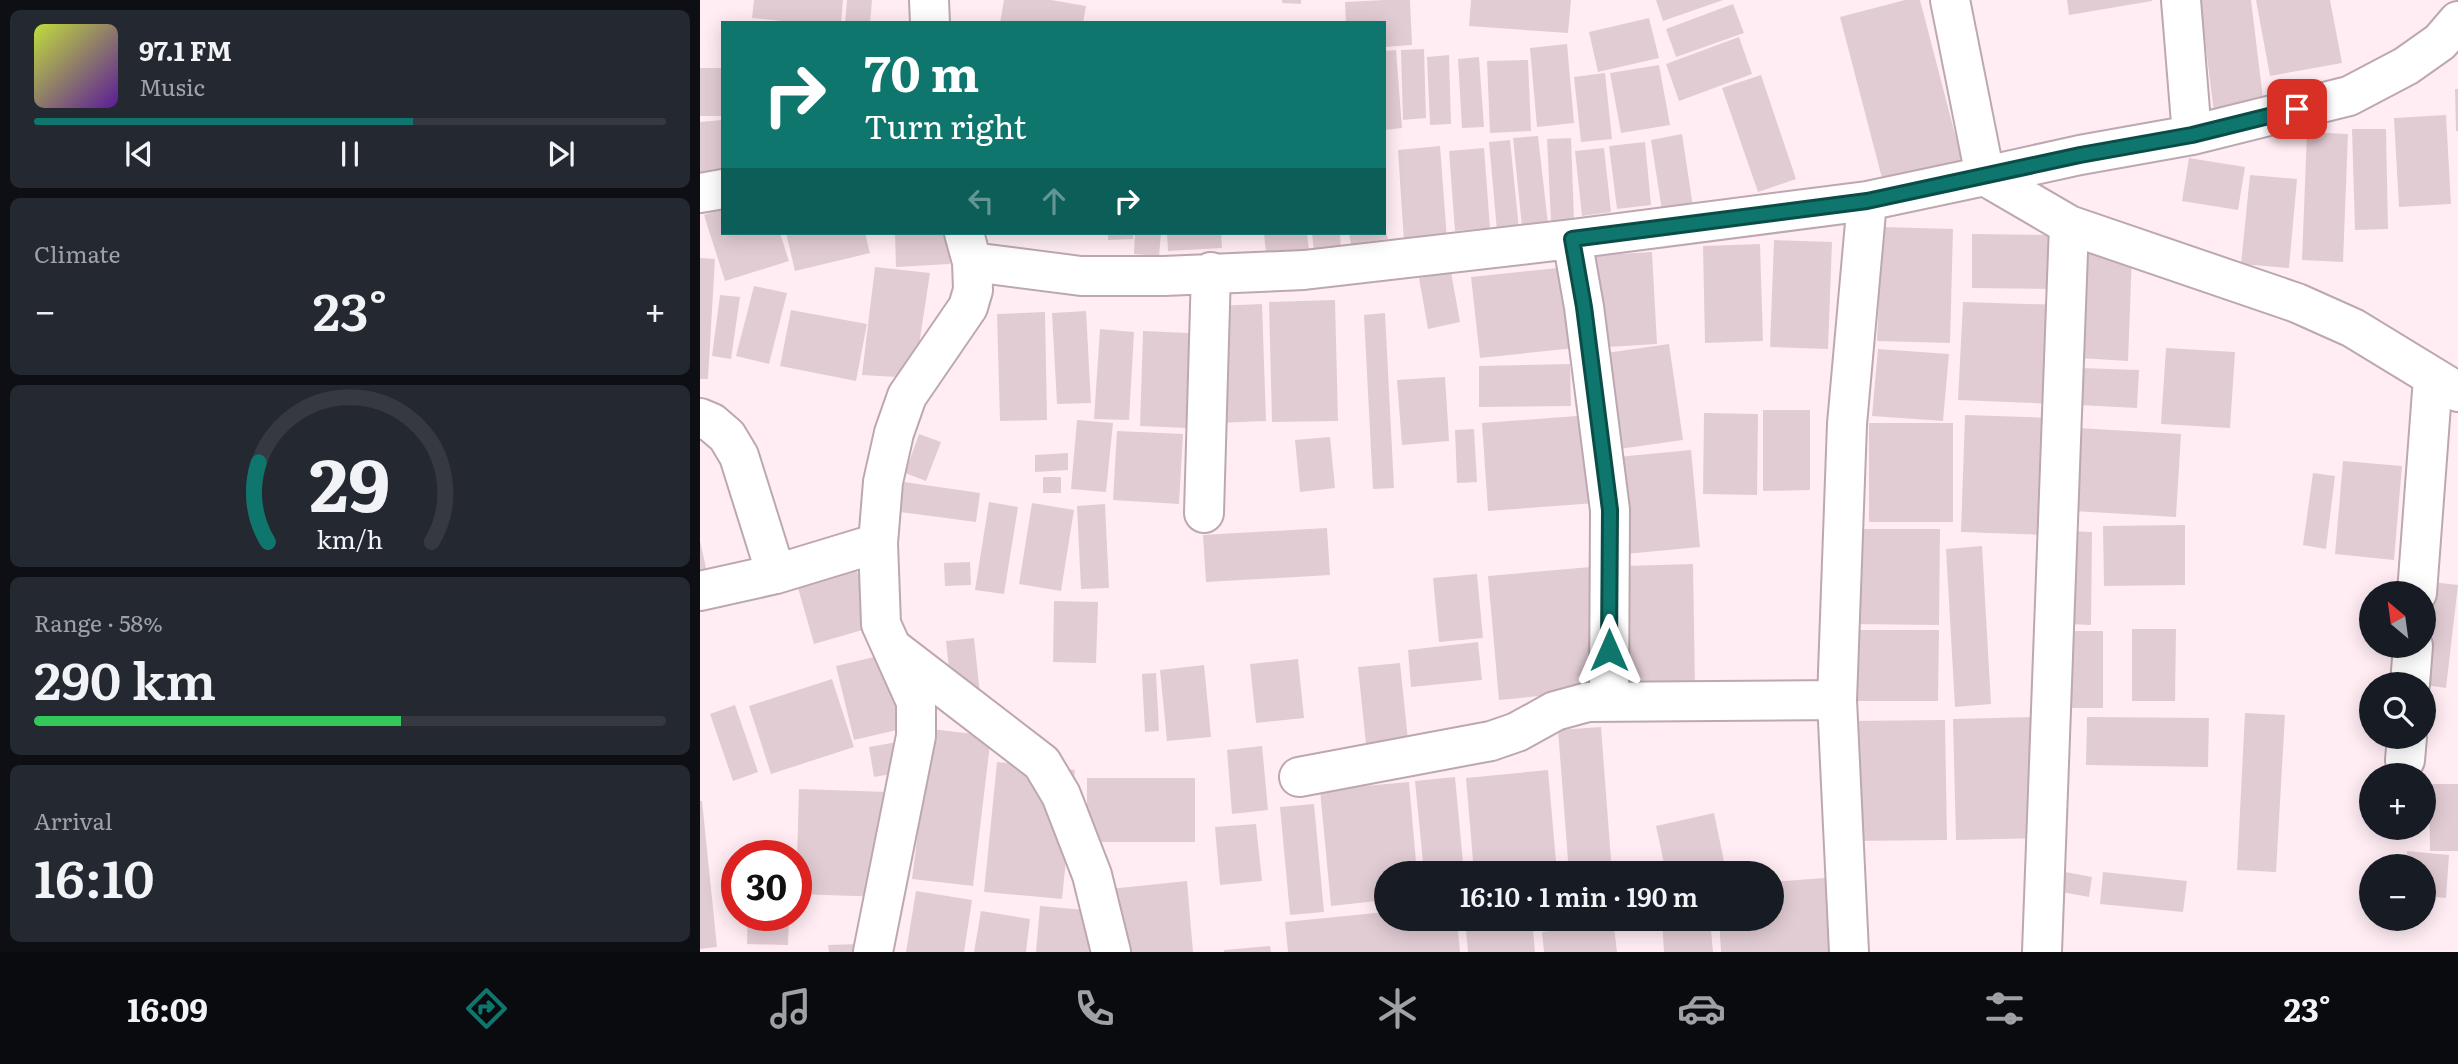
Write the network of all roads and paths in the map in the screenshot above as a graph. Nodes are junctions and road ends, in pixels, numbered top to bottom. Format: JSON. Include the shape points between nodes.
{"nodes":[{"id":1,"x":929,"y":0,"type":"edge"},
{"id":2,"x":1950,"y":0,"type":"edge"},
{"id":3,"x":2181,"y":0,"type":"edge"},
{"id":4,"x":2457,"y":0,"type":"edge"},
{"id":5,"x":2458,"y":12,"type":"edge"},
{"id":6,"x":930,"y":21,"type":"edge"},
{"id":7,"x":2458,"y":21,"type":"edge"},
{"id":8,"x":2192,"y":135,"type":"junction"},
{"id":9,"x":1985,"y":176,"type":"junction"},
{"id":10,"x":721,"y":190,"type":"edge"},
{"id":11,"x":700,"y":193,"type":"edge"},
{"id":12,"x":1867,"y":201,"type":"junction"},
{"id":13,"x":2069,"y":225,"type":"junction"},
{"id":14,"x":1572,"y":239,"type":"junction"},
{"id":15,"x":968,"y":248,"type":"edge"},
{"id":16,"x":1211,"y":272,"type":"junction"},
{"id":17,"x":2446,"y":385,"type":"edge"},
{"id":18,"x":700,"y":418,"type":"edge"},
{"id":19,"x":1204,"y":513,"type":"dead end"},
{"id":20,"x":878,"y":542,"type":"junction"},
{"id":21,"x":776,"y":574,"type":"junction"},
{"id":22,"x":2419,"y":581,"type":"edge"},
{"id":23,"x":700,"y":591,"type":"edge"},
{"id":24,"x":891,"y":646,"type":"junction"},
{"id":25,"x":1837,"y":700,"type":"junction"},
{"id":26,"x":1609,"y":701,"type":"junction"},
{"id":27,"x":1299,"y":776,"type":"dead end"},
{"id":28,"x":873,"y":952,"type":"edge"},
{"id":29,"x":1111,"y":952,"type":"edge"},
{"id":30,"x":1849,"y":952,"type":"edge"},
{"id":31,"x":2042,"y":952,"type":"edge"}],
"edges":[{"from":1,"to":6,"type":"street"},
{"from":2,"to":9,"type":"street"},
{"from":3,"to":8,"type":"street"},
{"from":4,"to":5,"type":"street"},
{"from":7,"to":8,"type":"street","via":[[2440,42],[2406,66],[2349,96]]},
{"from":8,"to":9,"type":"street"},
{"from":9,"to":12,"type":"street"},
{"from":9,"to":13,"type":"street"},
{"from":10,"to":11,"type":"street"},
{"from":12,"to":14,"type":"street"},
{"from":12,"to":25,"type":"street","via":[[1847,424]]},
{"from":13,"to":17,"type":"street","via":[[2297,303],[2353,328]]},
{"from":13,"to":31,"type":"street"},
{"from":14,"to":16,"type":"street","via":[[1304,270]]},
{"from":14,"to":26,"type":"street","via":[[1610,510]]},
{"from":15,"to":16,"type":"street","via":[[1081,276]]},
{"from":15,"to":20,"type":"street","via":[[973,290],[968,307],[907,396],[883,482]]},
{"from":16,"to":19,"type":"street"},
{"from":17,"to":22,"type":"street"},
{"from":18,"to":21,"type":"street","via":[[727,436],[738,456]]},
{"from":20,"to":21,"type":"street"},
{"from":20,"to":24,"type":"street","via":[[881,624]]},
{"from":21,"to":23,"type":"street"},
{"from":24,"to":28,"type":"street","via":[[916,702],[916,736]]},
{"from":24,"to":29,"type":"street","via":[[1042,763],[1061,795],[1091,875]]},
{"from":25,"to":26,"type":"street"},
{"from":25,"to":30,"type":"street"},
{"from":26,"to":27,"type":"street","via":[[1555,711],[1491,741]]}]}
